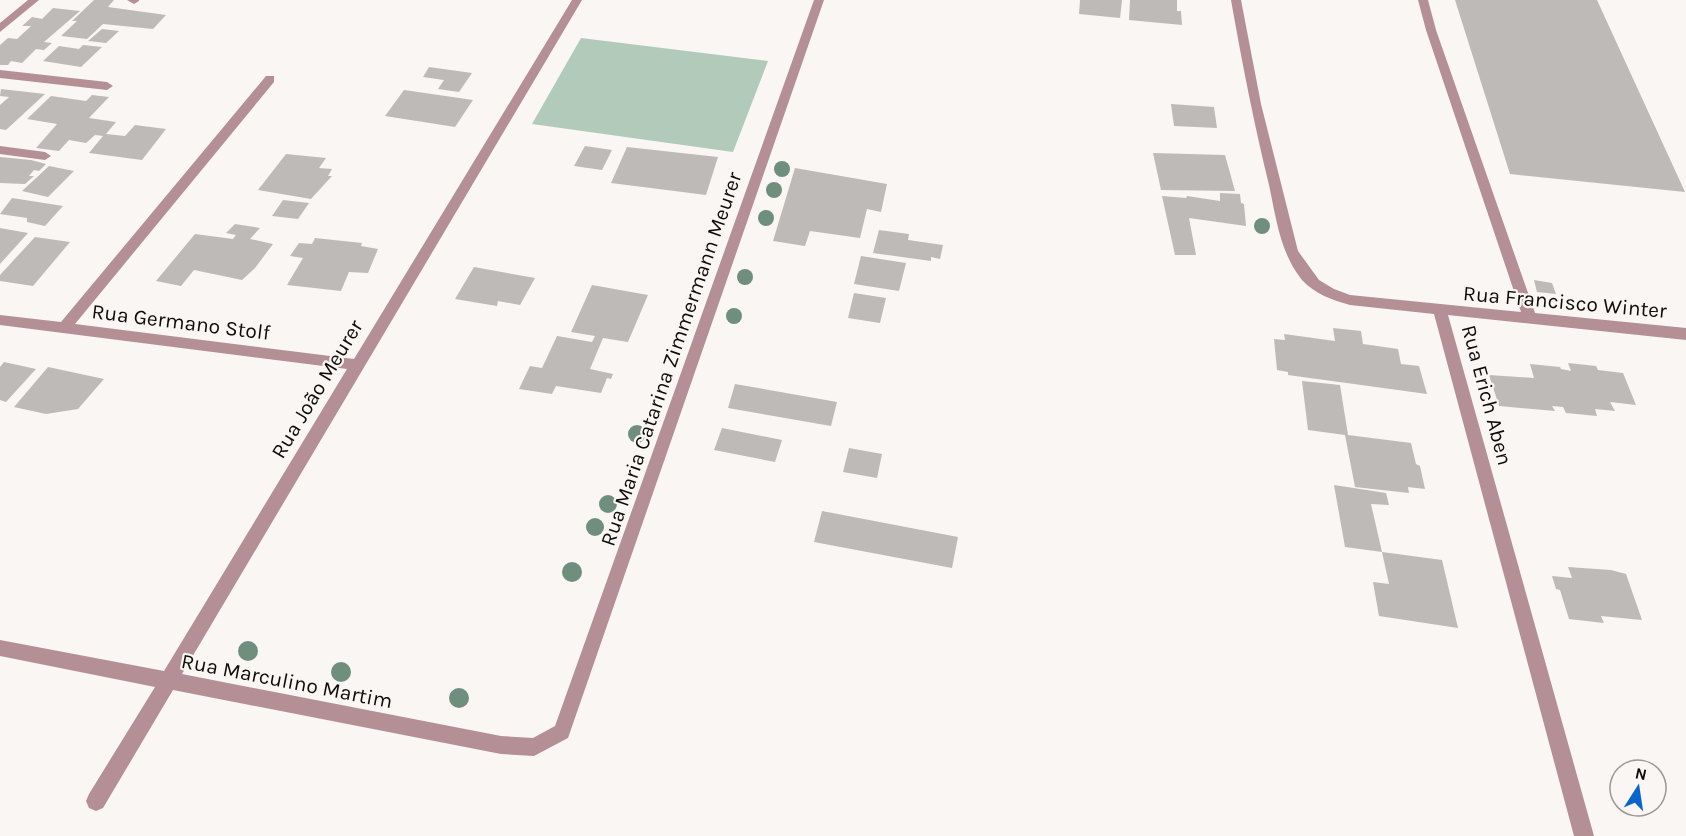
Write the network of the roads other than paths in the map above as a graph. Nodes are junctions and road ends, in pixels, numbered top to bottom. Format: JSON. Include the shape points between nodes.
{"nodes":[{"id":1,"x":34,"y":0,"type":"edge"},
{"id":2,"x":577,"y":0,"type":"edge"},
{"id":3,"x":819,"y":0,"type":"edge"},
{"id":4,"x":1236,"y":0,"type":"edge"},
{"id":5,"x":1423,"y":0,"type":"edge"},
{"id":6,"x":0,"y":29,"type":"edge"},
{"id":7,"x":0,"y":74,"type":"edge"},
{"id":8,"x":270,"y":79,"type":"dead end"},
{"id":9,"x":107,"y":86,"type":"dead end"},
{"id":10,"x":0,"y":150,"type":"edge"},
{"id":11,"x":45,"y":156,"type":"dead end"},
{"id":12,"x":1440,"y":311,"type":"junction"},
{"id":13,"x":1530,"y":319,"type":"junction"},
{"id":14,"x":0,"y":320,"type":"edge"},
{"id":15,"x":64,"y":328,"type":"junction"},
{"id":16,"x":1686,"y":334,"type":"edge"},
{"id":17,"x":358,"y":365,"type":"junction"},
{"id":18,"x":0,"y":648,"type":"edge"},
{"id":19,"x":168,"y":681,"type":"junction"},
{"id":20,"x":562,"y":732,"type":"joint"},
{"id":21,"x":96,"y":801,"type":"dead end"},
{"id":22,"x":1584,"y":836,"type":"edge"}],
"edges":[{"from":1,"to":6,"type":"street"},
{"from":2,"to":17,"type":"street","name":"Rua João Meurer"},
{"from":3,"to":20,"type":"street","name":"Rua Maria Catarina Zimmermann Meurer"},
{"from":4,"to":12,"type":"street","name":"Rua Erich Aben","via":[[1255,104],[1291,251],[1302,273],[1329,295]]},
{"from":5,"to":13,"type":"street"},
{"from":7,"to":9,"type":"street"},
{"from":8,"to":15,"type":"street"},
{"from":10,"to":11,"type":"street"},
{"from":12,"to":13,"type":"street","name":"Rua Francisco Winter"},
{"from":12,"to":22,"type":"street","name":"Rua Erich Aben"},
{"from":13,"to":16,"type":"street","name":"Rua Francisco Winter"},
{"from":14,"to":15,"type":"street","name":"Rua Germano Stolf"},
{"from":15,"to":17,"type":"street","name":"Rua Germano Stolf"},
{"from":17,"to":19,"type":"street","name":"Rua João Meurer"},
{"from":18,"to":19,"type":"street","name":"Rua Marculino Martim"},
{"from":19,"to":20,"type":"street","name":"Rua Marculino Martim","via":[[501,745],[534,747]]},
{"from":19,"to":21,"type":"street","name":"Rua João Meurer"}]}
